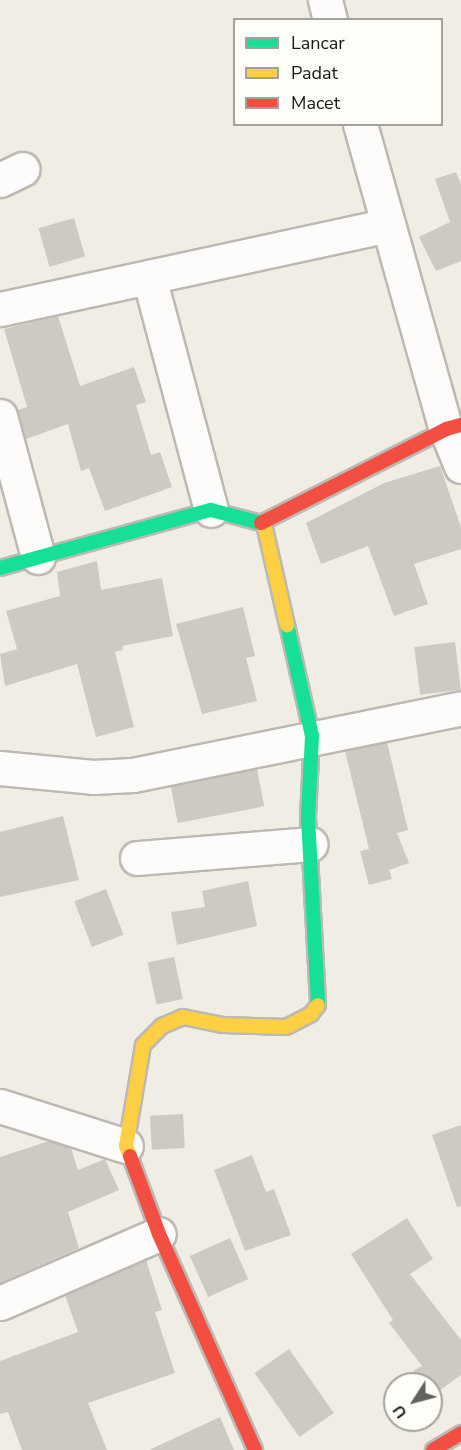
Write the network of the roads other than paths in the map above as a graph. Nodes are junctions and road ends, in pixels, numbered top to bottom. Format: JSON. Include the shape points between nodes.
{"nodes":[{"id":1,"x":325,"y":0,"type":"edge"},
{"id":2,"x":330,"y":18,"type":"edge"},
{"id":3,"x":361,"y":126,"type":"edge"},
{"id":4,"x":387,"y":225,"type":"junction"},
{"id":5,"x":149,"y":277,"type":"junction"},
{"id":6,"x":0,"y":309,"type":"edge"},
{"id":7,"x":0,"y":416,"type":"edge"},
{"id":8,"x":454,"y":427,"type":"edge"},
{"id":9,"x":461,"y":466,"type":"edge"},
{"id":10,"x":211,"y":510,"type":"junction"},
{"id":11,"x":264,"y":524,"type":"junction"},
{"id":12,"x":38,"y":557,"type":"junction"},
{"id":13,"x":0,"y":568,"type":"edge"},
{"id":14,"x":461,"y":708,"type":"edge"},
{"id":15,"x":312,"y":736,"type":"junction"},
{"id":16,"x":0,"y":768,"type":"edge"},
{"id":17,"x":310,"y":844,"type":"junction"},
{"id":18,"x":137,"y":858,"type":"dead end"},
{"id":19,"x":0,"y":1106,"type":"edge"},
{"id":20,"x":126,"y":1146,"type":"junction"},
{"id":21,"x":159,"y":1234,"type":"junction"},
{"id":22,"x":0,"y":1303,"type":"edge"},
{"id":23,"x":461,"y":1433,"type":"edge"},
{"id":24,"x":255,"y":1450,"type":"edge"},
{"id":25,"x":433,"y":1450,"type":"edge"}],
"edges":[{"from":1,"to":2,"type":"street"},
{"from":3,"to":4,"type":"street"},
{"from":4,"to":5,"type":"street"},
{"from":4,"to":8,"type":"street"},
{"from":5,"to":6,"type":"street"},
{"from":5,"to":10,"type":"street"},
{"from":7,"to":12,"type":"street"},
{"from":8,"to":9,"type":"street"},
{"from":8,"to":11,"type":"street"},
{"from":10,"to":11,"type":"street"},
{"from":10,"to":12,"type":"street"},
{"from":11,"to":15,"type":"street"},
{"from":12,"to":13,"type":"street"},
{"from":14,"to":15,"type":"street"},
{"from":15,"to":16,"type":"street","via":[[113,777]]},
{"from":15,"to":17,"type":"street"},
{"from":17,"to":18,"type":"street"},
{"from":17,"to":20,"type":"street","via":[[320,1002],[310,1014],[286,1027],[224,1025],[183,1017],[162,1026],[143,1045]]},
{"from":19,"to":20,"type":"street"},
{"from":20,"to":21,"type":"street"},
{"from":21,"to":22,"type":"street"},
{"from":21,"to":24,"type":"street"},
{"from":23,"to":25,"type":"street"}]}
